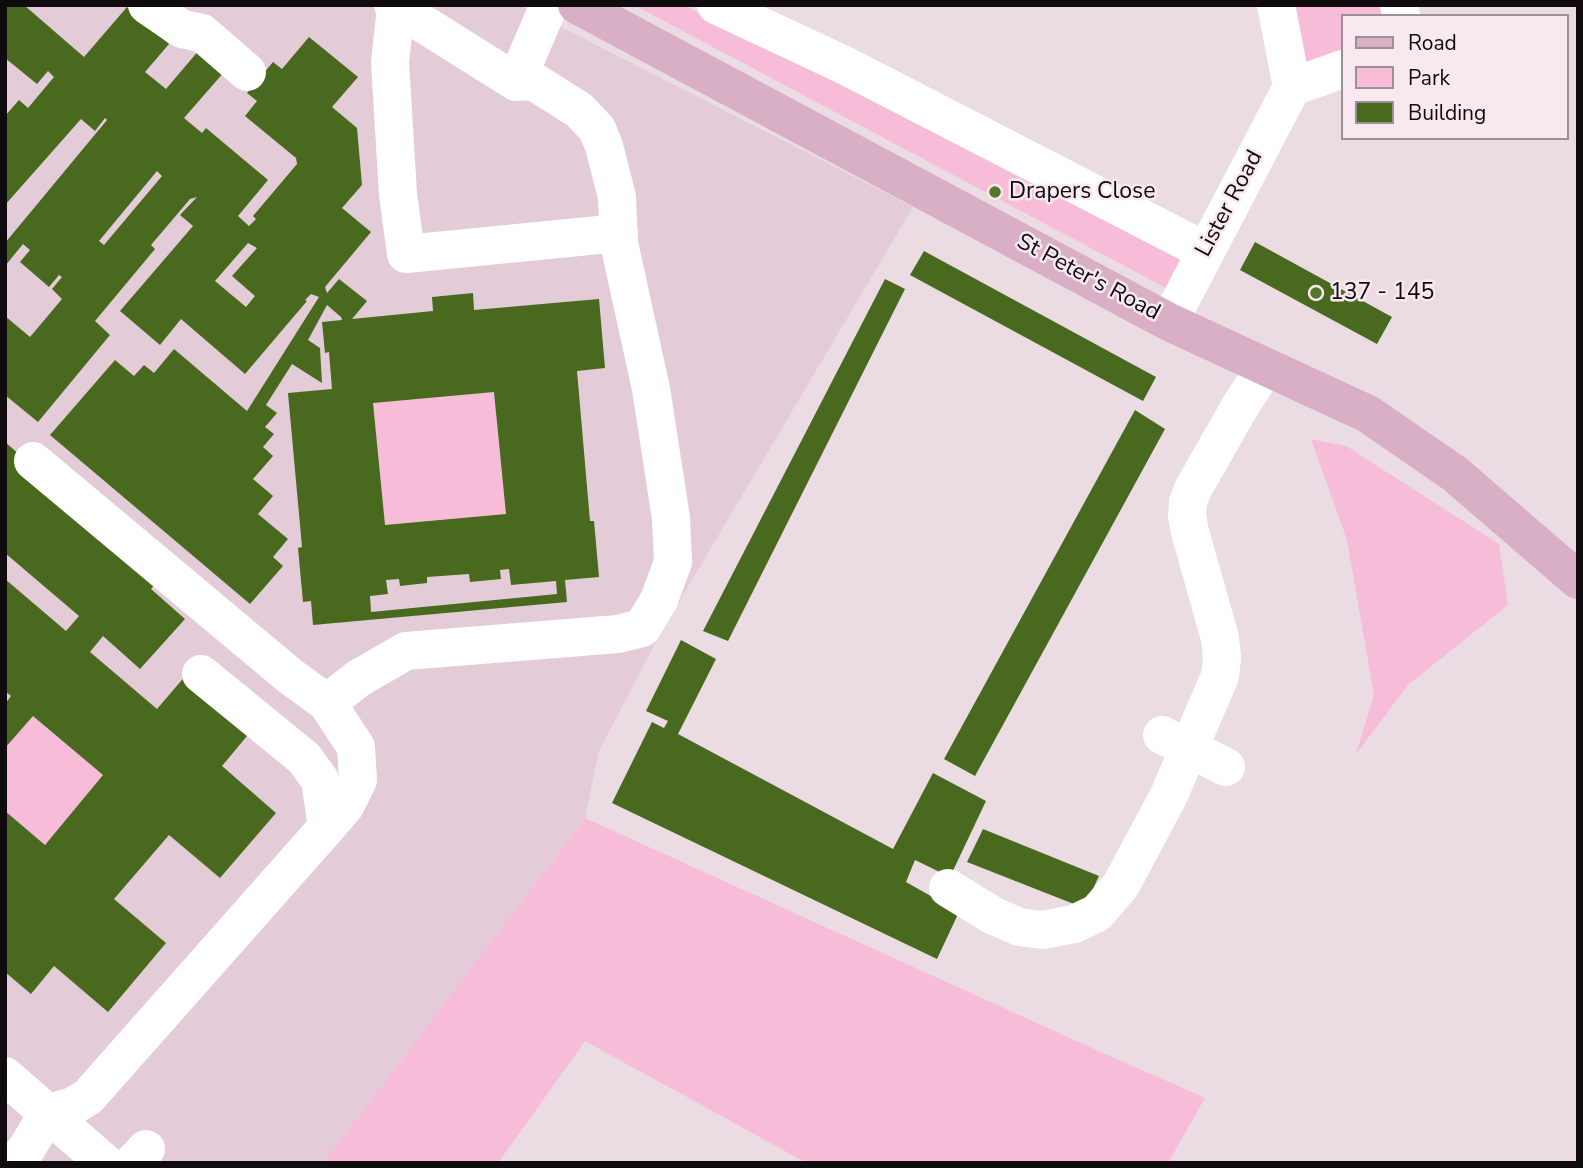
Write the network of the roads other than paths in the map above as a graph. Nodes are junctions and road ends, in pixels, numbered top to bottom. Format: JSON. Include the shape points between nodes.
{"nodes":[{"id":1,"x":147,"y":5,"type":"edge"},
{"id":2,"x":549,"y":5,"type":"edge"},
{"id":3,"x":577,"y":5,"type":"edge"},
{"id":4,"x":716,"y":5,"type":"edge"},
{"id":5,"x":1276,"y":5,"type":"edge"},
{"id":6,"x":394,"y":6,"type":"edge"},
{"id":7,"x":1342,"y":69,"type":"edge"},
{"id":8,"x":247,"y":72,"type":"dead end"},
{"id":9,"x":516,"y":82,"type":"junction"},
{"id":10,"x":1292,"y":88,"type":"junction"},
{"id":11,"x":618,"y":233,"type":"junction"},
{"id":12,"x":1205,"y":251,"type":"junction"},
{"id":13,"x":1169,"y":322,"type":"junction"},
{"id":14,"x":1266,"y":367,"type":"junction"},
{"id":15,"x":33,"y":461,"type":"dead end"},
{"id":16,"x":1578,"y":580,"type":"edge"},
{"id":17,"x":201,"y":674,"type":"dead end"},
{"id":18,"x":327,"y":703,"type":"junction"},
{"id":19,"x":1176,"y":742,"type":"junction"},
{"id":20,"x":1226,"y":767,"type":"dead end"},
{"id":21,"x":327,"y":827,"type":"junction"},
{"id":22,"x":948,"y":888,"type":"dead end"},
{"id":23,"x":5,"y":1076,"type":"edge"},
{"id":24,"x":48,"y":1112,"type":"junction"},
{"id":25,"x":15,"y":1163,"type":"edge"},
{"id":26,"x":105,"y":1163,"type":"edge"}],
"edges":[{"from":1,"to":8,"type":"street","via":[[183,29],[202,33]]},
{"from":2,"to":9,"type":"street"},
{"from":3,"to":13,"type":"main road","name":"St Peter's Road"},
{"from":4,"to":12,"type":"street","via":[[846,66]]},
{"from":5,"to":10,"type":"street"},
{"from":6,"to":9,"type":"street"},
{"from":6,"to":11,"type":"street","via":[[390,62],[406,254]]},
{"from":7,"to":10,"type":"street"},
{"from":9,"to":11,"type":"street","via":[[533,81],[579,110],[597,129],[602,172],[617,197]]},
{"from":10,"to":12,"type":"street","name":"Lister Road"},
{"from":11,"to":18,"type":"street","via":[[652,389],[671,518],[673,562],[642,628],[618,634],[406,651]]},
{"from":12,"to":13,"type":"street","name":"Lister Road"},
{"from":13,"to":14,"type":"main road","name":"St Peter's Road"},
{"from":14,"to":16,"type":"main road","name":"St Peter's Road","via":[[1368,414],[1455,474]]},
{"from":14,"to":19,"type":"street","via":[[1188,502],[1190,533],[1222,658],[1212,699]]},
{"from":15,"to":18,"type":"street"},
{"from":17,"to":21,"type":"street","via":[[304,758],[320,780]]},
{"from":18,"to":21,"type":"street","via":[[356,747],[358,780]]},
{"from":19,"to":20,"type":"street"},
{"from":19,"to":22,"type":"street","via":[[1169,795],[1121,885],[1097,913],[1074,924],[1042,930],[1019,927]]},
{"from":21,"to":24,"type":"street","via":[[88,1097]]},
{"from":23,"to":24,"type":"street"},
{"from":24,"to":25,"type":"street"},
{"from":24,"to":26,"type":"street"}]}
